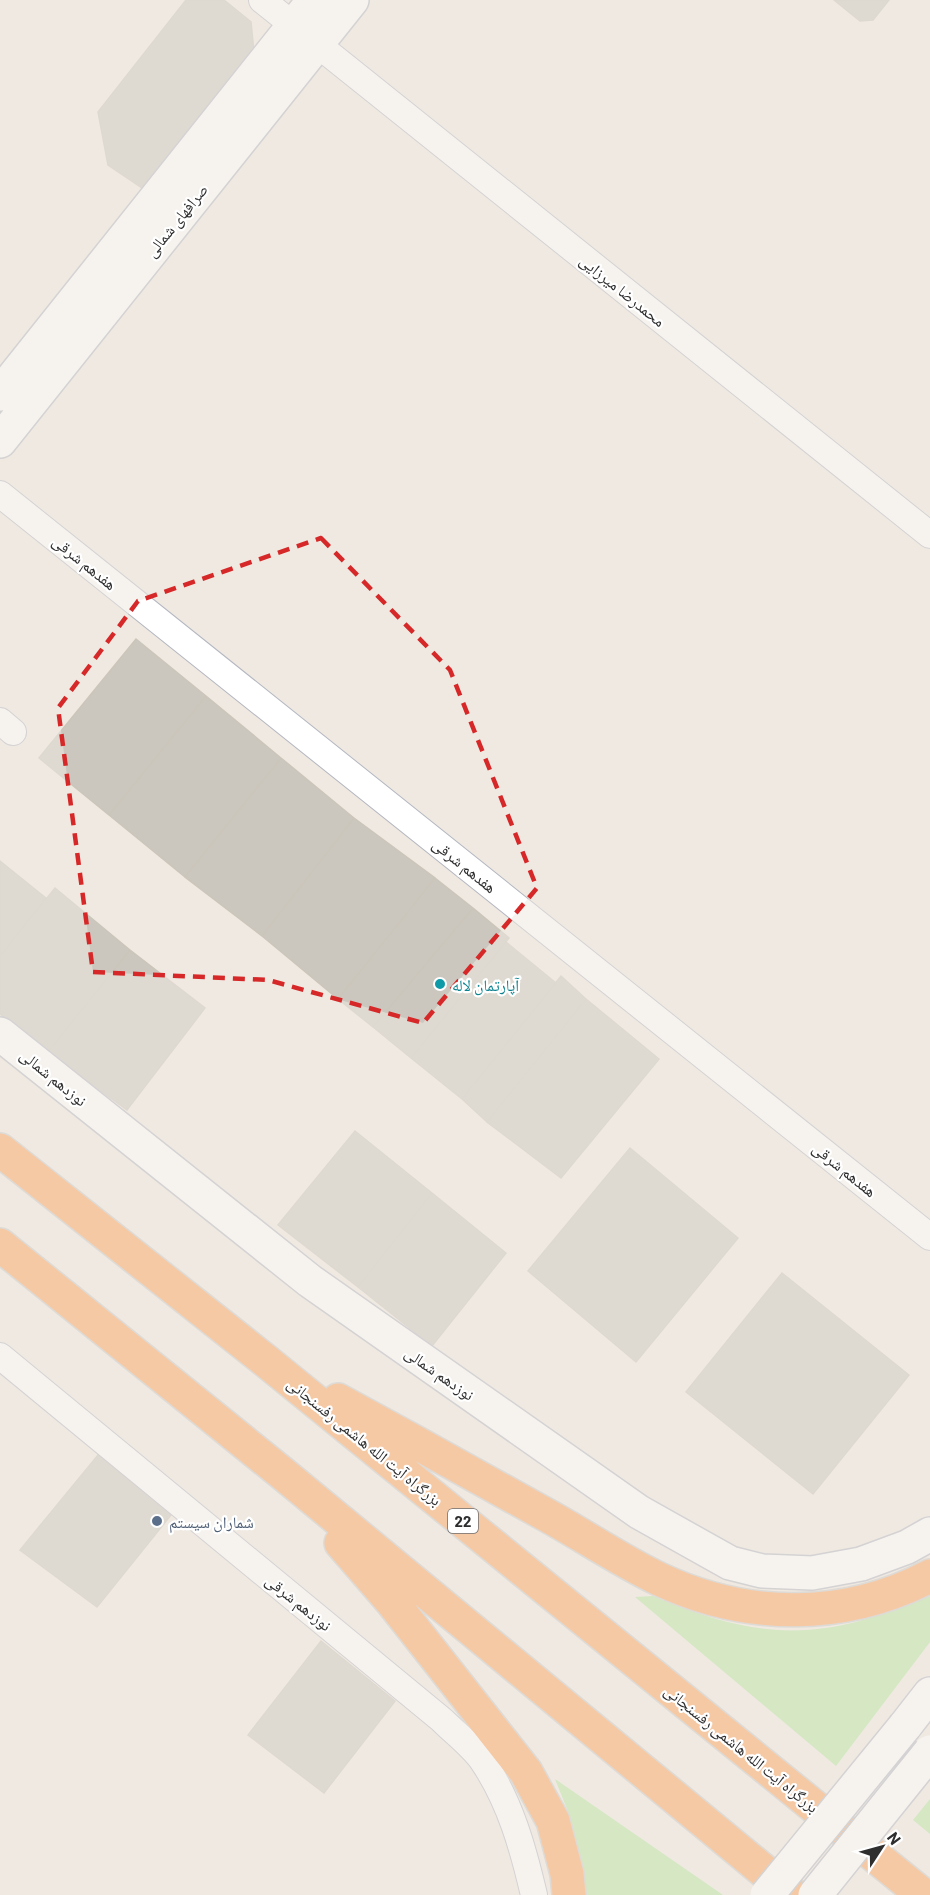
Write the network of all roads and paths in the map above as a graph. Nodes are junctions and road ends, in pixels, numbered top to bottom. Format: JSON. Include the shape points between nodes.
{"nodes":[{"id":1,"x":262,"y":0,"type":"edge"},
{"id":2,"x":314,"y":0,"type":"edge"},
{"id":3,"x":352,"y":0,"type":"edge"},
{"id":4,"x":305,"y":35,"type":"junction"},
{"id":5,"x":0,"y":394,"type":"edge"},
{"id":6,"x":0,"y":441,"type":"edge"},
{"id":7,"x":0,"y":494,"type":"edge"},
{"id":8,"x":930,"y":535,"type":"edge"},
{"id":9,"x":0,"y":1034,"type":"edge"},
{"id":10,"x":0,"y":1150,"type":"edge"},
{"id":11,"x":930,"y":1237,"type":"edge"},
{"id":12,"x":0,"y":1245,"type":"edge"},
{"id":13,"x":0,"y":1356,"type":"edge"},
{"id":14,"x":266,"y":1361,"type":"junction"},
{"id":15,"x":282,"y":1473,"type":"junction"},
{"id":16,"x":930,"y":1534,"type":"edge"},
{"id":17,"x":930,"y":1576,"type":"edge"},
{"id":18,"x":930,"y":1694,"type":"edge"},
{"id":19,"x":930,"y":1752,"type":"edge"},
{"id":20,"x":534,"y":1895,"type":"edge"},
{"id":21,"x":569,"y":1895,"type":"edge"},
{"id":22,"x":767,"y":1895,"type":"edge"},
{"id":23,"x":793,"y":1895,"type":"edge"},
{"id":24,"x":815,"y":1895,"type":"edge"},
{"id":25,"x":923,"y":1895,"type":"edge"}],
"edges":[{"from":1,"to":4,"type":"street","name":"محمدرضا میرزایی"},
{"from":2,"to":4,"type":"street","name":"صرافهای شمالی"},
{"from":3,"to":4,"type":"street","name":"صرافهای شمالی"},
{"from":4,"to":5,"type":"street","name":"صرافهای شمالی"},
{"from":4,"to":6,"type":"street","name":"صرافهای شمالی"},
{"from":4,"to":8,"type":"street","name":"محمدرضا میرزایی"},
{"from":7,"to":11,"type":"street","name":"هفدهم شرقی"},
{"from":9,"to":16,"type":"street","name":"نوزدهم شمالی","via":[[310,1281],[639,1512],[730,1563],[762,1571],[812,1573],[861,1564]]},
{"from":10,"to":14,"type":"highway","name":"بزرگراه آیت الله هاشمی رفسنجانی","number":"22"},
{"from":12,"to":15,"type":"highway"},
{"from":13,"to":20,"type":"street","name":"نوزدهم شرقی","via":[[442,1720],[481,1759],[507,1805],[524,1850]]},
{"from":14,"to":17,"type":"highway","via":[[658,1579],[717,1601],[773,1611],[839,1608],[877,1598]]},
{"from":14,"to":25,"type":"highway","name":"بزرگراه آیت الله هاشمی رفسنجانی","number":"22"},
{"from":15,"to":21,"type":"highway","via":[[393,1603],[526,1772],[553,1821]]},
{"from":15,"to":23,"type":"highway"},
{"from":18,"to":22,"type":"street","bridge":true},
{"from":19,"to":24,"type":"street","bridge":true}]}
